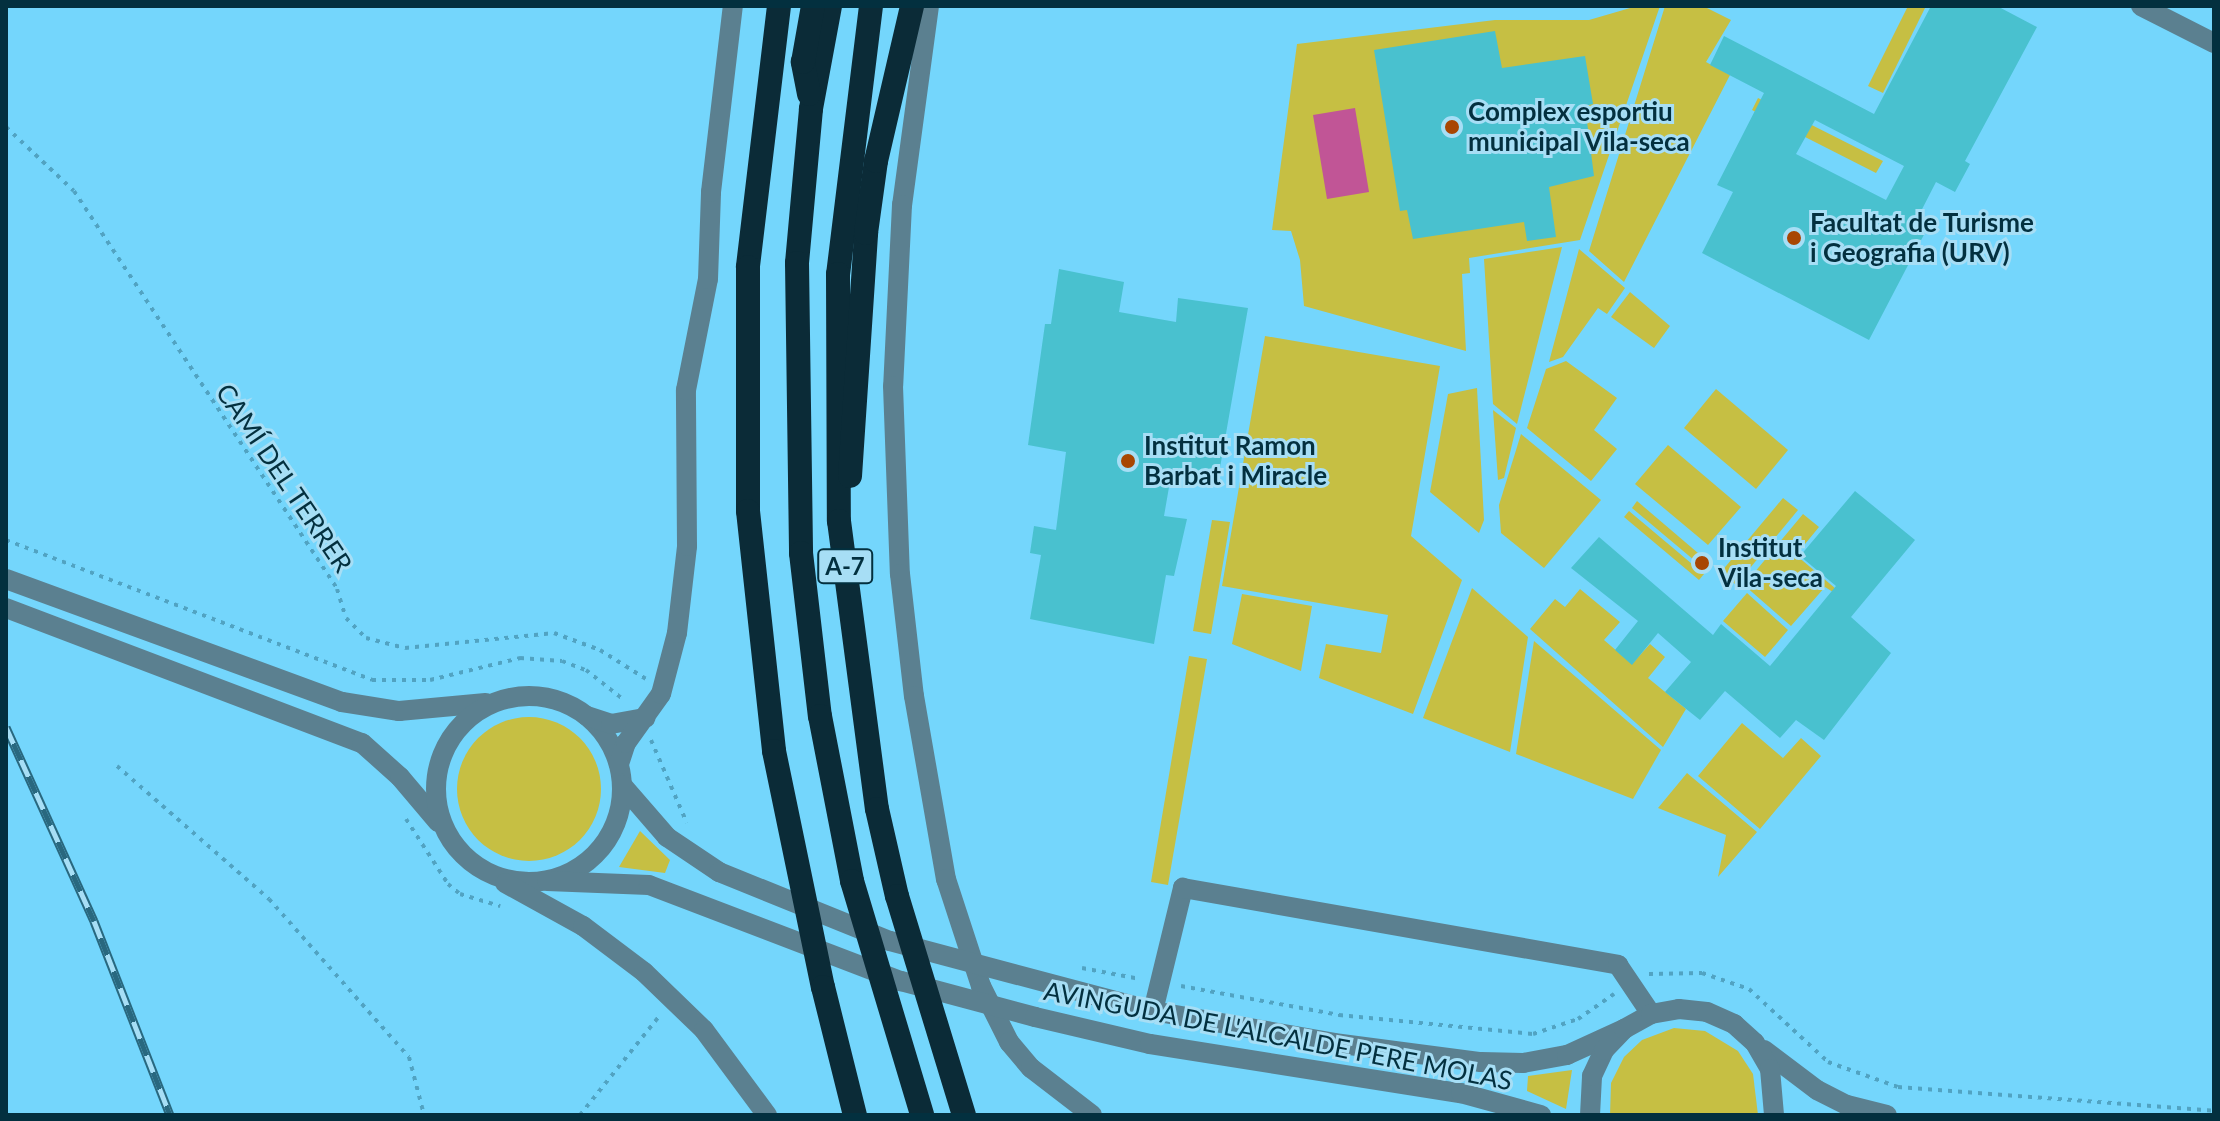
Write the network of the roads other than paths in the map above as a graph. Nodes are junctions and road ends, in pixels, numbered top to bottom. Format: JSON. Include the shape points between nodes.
{"nodes":[{"id":1,"x":733,"y":6,"type":"edge"},
{"id":2,"x":779,"y":6,"type":"edge"},
{"id":3,"x":813,"y":6,"type":"edge"},
{"id":4,"x":830,"y":6,"type":"edge"},
{"id":5,"x":871,"y":6,"type":"edge"},
{"id":6,"x":912,"y":6,"type":"edge"},
{"id":7,"x":929,"y":6,"type":"edge"},
{"id":8,"x":2141,"y":6,"type":"edge"},
{"id":9,"x":2214,"y":43,"type":"edge"},
{"id":10,"x":811,"y":109,"type":"junction"},
{"id":11,"x":839,"y":521,"type":"junction"},
{"id":12,"x":6,"y":579,"type":"edge"},
{"id":13,"x":6,"y":608,"type":"edge"},
{"id":14,"x":498,"y":701,"type":"junction"},
{"id":15,"x":587,"y":716,"type":"junction"},
{"id":16,"x":645,"y":718,"type":"junction"},
{"id":17,"x":619,"y":764,"type":"junction"},
{"id":18,"x":622,"y":785,"type":"junction"},
{"id":19,"x":446,"y":832,"type":"junction"},
{"id":20,"x":484,"y":871,"type":"junction"},
{"id":21,"x":547,"y":881,"type":"junction"},
{"id":22,"x":1153,"y":1011,"type":"junction"},
{"id":23,"x":1651,"y":1014,"type":"junction"},
{"id":24,"x":1624,"y":1029,"type":"junction"},
{"id":25,"x":1755,"y":1043,"type":"junction"},
{"id":26,"x":767,"y":1115,"type":"edge"},
{"id":27,"x":855,"y":1115,"type":"edge"},
{"id":28,"x":922,"y":1115,"type":"edge"},
{"id":29,"x":964,"y":1115,"type":"edge"},
{"id":30,"x":1092,"y":1115,"type":"edge"},
{"id":31,"x":1541,"y":1115,"type":"edge"},
{"id":32,"x":1590,"y":1115,"type":"edge"},
{"id":33,"x":1774,"y":1115,"type":"edge"},
{"id":34,"x":1887,"y":1115,"type":"edge"}],
"edges":[{"from":1,"to":16,"type":"street","via":[[711,192],[708,279],[686,390],[687,546],[677,633],[661,694]]},
{"from":2,"to":27,"type":"highway","via":[[748,267],[748,511],[774,751]]},
{"from":3,"to":10,"type":"highway","via":[[803,62]]},
{"from":4,"to":10,"type":"highway","number":"A-7"},
{"from":5,"to":11,"type":"highway","number":"A-7","via":[[838,274]]},
{"from":6,"to":11,"type":"highway","via":[[876,161],[860,294],[851,472]]},
{"from":7,"to":30,"type":"street","via":[[903,192],[893,386],[900,574],[914,696],[946,879],[981,986],[1009,1042],[1031,1068]]},
{"from":8,"to":9,"type":"street"},
{"from":10,"to":28,"type":"highway","number":"A-7","via":[[797,263],[795,387],[809,634],[852,881]]},
{"from":11,"to":29,"type":"highway","number":"A-7","via":[[877,809],[901,910]]},
{"from":12,"to":14,"type":"street","via":[[342,702],[399,711]]},
{"from":13,"to":19,"type":"street","via":[[362,743],[400,777]]},
{"from":14,"to":15,"type":"street","via":[[535,696]]},
{"from":14,"to":19,"type":"street","via":[[456,732],[442,755],[437,807]]},
{"from":15,"to":16,"type":"street","via":[[611,724]]},
{"from":15,"to":17,"type":"street","via":[[607,738]]},
{"from":16,"to":17,"type":"street","via":[[626,743]]},
{"from":17,"to":18,"type":"street"},
{"from":18,"to":21,"type":"street","via":[[621,807],[602,847],[568,874]]},
{"from":18,"to":22,"type":"street","name":"AVINGUDA DE L'ALCALDE PERE MOLAS","via":[[684,852],[763,891],[890,941]]},
{"from":19,"to":20,"type":"street"},
{"from":20,"to":21,"type":"street","via":[[526,883]]},
{"from":20,"to":26,"type":"street","via":[[583,926],[673,999],[732,1063]]},
{"from":21,"to":31,"type":"street","name":"AVINGUDA DE L'ALCALDE PERE MOLAS","via":[[649,885],[901,981],[1035,1017],[1166,1047],[1461,1093]]},
{"from":22,"to":23,"type":"street","via":[[1183,888],[1618,965]]},
{"from":22,"to":24,"type":"street","name":"AVINGUDA DE L'ALCALDE PERE MOLAS","via":[[1481,1062],[1523,1063],[1567,1055]]},
{"from":23,"to":24,"type":"street","name":"AVINGUDA DE L'ALCALDE PERE MOLAS"},
{"from":23,"to":25,"type":"street","via":[[1707,1012],[1734,1024]]},
{"from":24,"to":32,"type":"street","via":[[1604,1050],[1592,1076]]},
{"from":25,"to":33,"type":"street","via":[[1770,1069]]},
{"from":25,"to":34,"type":"street","via":[[1817,1090],[1847,1105]]}]}
